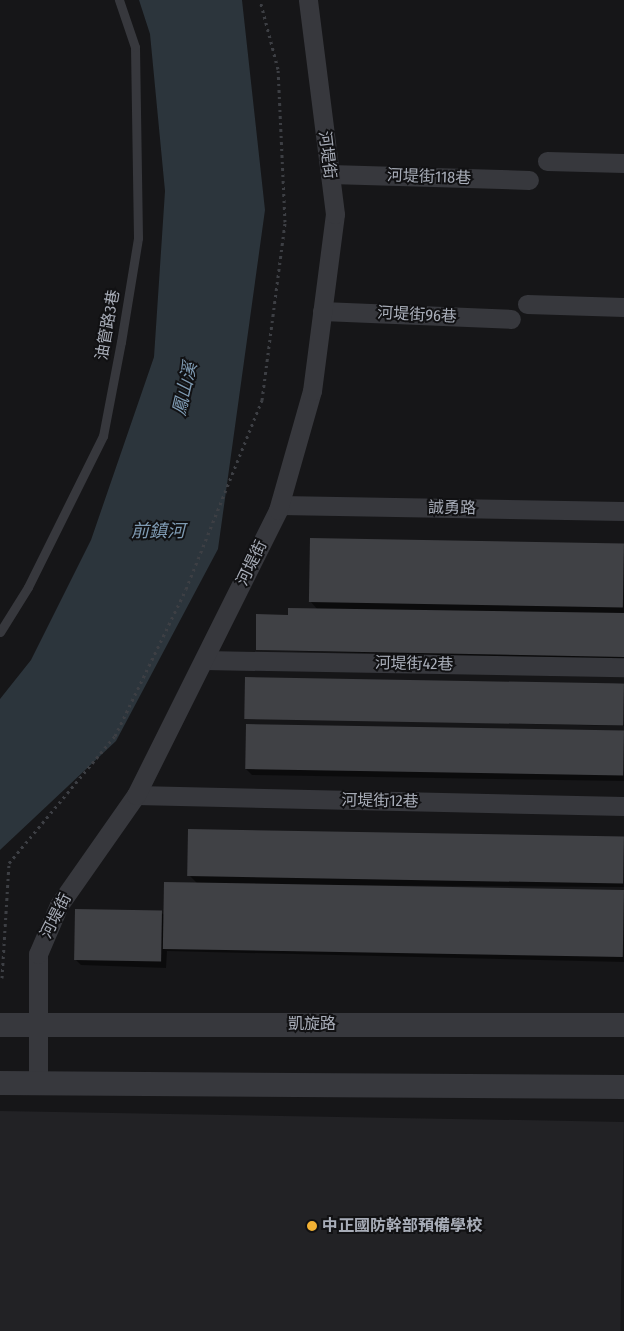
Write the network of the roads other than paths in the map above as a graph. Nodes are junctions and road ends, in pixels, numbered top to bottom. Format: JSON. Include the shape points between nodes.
{"nodes":[{"id":1,"x":119,"y":0,"type":"edge"},
{"id":2,"x":308,"y":0,"type":"edge"},
{"id":3,"x":547,"y":161,"type":"dead end"},
{"id":4,"x":624,"y":163,"type":"edge"},
{"id":5,"x":330,"y":174,"type":"junction"},
{"id":6,"x":529,"y":180,"type":"dead end"},
{"id":7,"x":527,"y":304,"type":"dead end"},
{"id":8,"x":624,"y":307,"type":"edge"},
{"id":9,"x":322,"y":310,"type":"junction"},
{"id":10,"x":511,"y":319,"type":"dead end"},
{"id":11,"x":280,"y":505,"type":"junction"},
{"id":12,"x":624,"y":511,"type":"edge"},
{"id":13,"x":0,"y":632,"type":"edge"},
{"id":14,"x":204,"y":660,"type":"junction"},
{"id":15,"x":624,"y":667,"type":"edge"},
{"id":16,"x":136,"y":795,"type":"junction"},
{"id":17,"x":624,"y":806,"type":"edge"},
{"id":18,"x":37,"y":1023,"type":"junction"},
{"id":19,"x":0,"y":1025,"type":"edge"},
{"id":20,"x":624,"y":1025,"type":"edge"},
{"id":21,"x":0,"y":1083,"type":"edge"},
{"id":22,"x":38,"y":1083,"type":"junction"},
{"id":23,"x":624,"y":1087,"type":"edge"}],
"edges":[{"from":1,"to":13,"type":"lane","name":"油管路3巷","via":[[135,47],[138,238],[121,342],[103,436],[28,587]]},
{"from":2,"to":5,"type":"street","name":"河堤街"},
{"from":3,"to":4,"type":"street"},
{"from":5,"to":6,"type":"street","name":"河堤街118巷"},
{"from":5,"to":9,"type":"street","name":"河堤街","via":[[335,214]]},
{"from":7,"to":8,"type":"street"},
{"from":9,"to":10,"type":"street","name":"河堤街96巷"},
{"from":9,"to":11,"type":"street","name":"河堤街","via":[[312,391]]},
{"from":11,"to":12,"type":"street","name":"誠勇路"},
{"from":11,"to":14,"type":"street","name":"河堤街"},
{"from":14,"to":15,"type":"street","name":"河堤街42巷"},
{"from":14,"to":16,"type":"street","name":"河堤街"},
{"from":16,"to":17,"type":"street","name":"河堤街12巷"},
{"from":16,"to":18,"type":"street","name":"河堤街","via":[[59,905],[38,954]]},
{"from":18,"to":19,"type":"street","name":"凱旋路"},
{"from":18,"to":20,"type":"street","name":"凱旋路"},
{"from":18,"to":22,"type":"street","name":"河堤街"},
{"from":21,"to":22,"type":"street"},
{"from":22,"to":23,"type":"street"}]}
